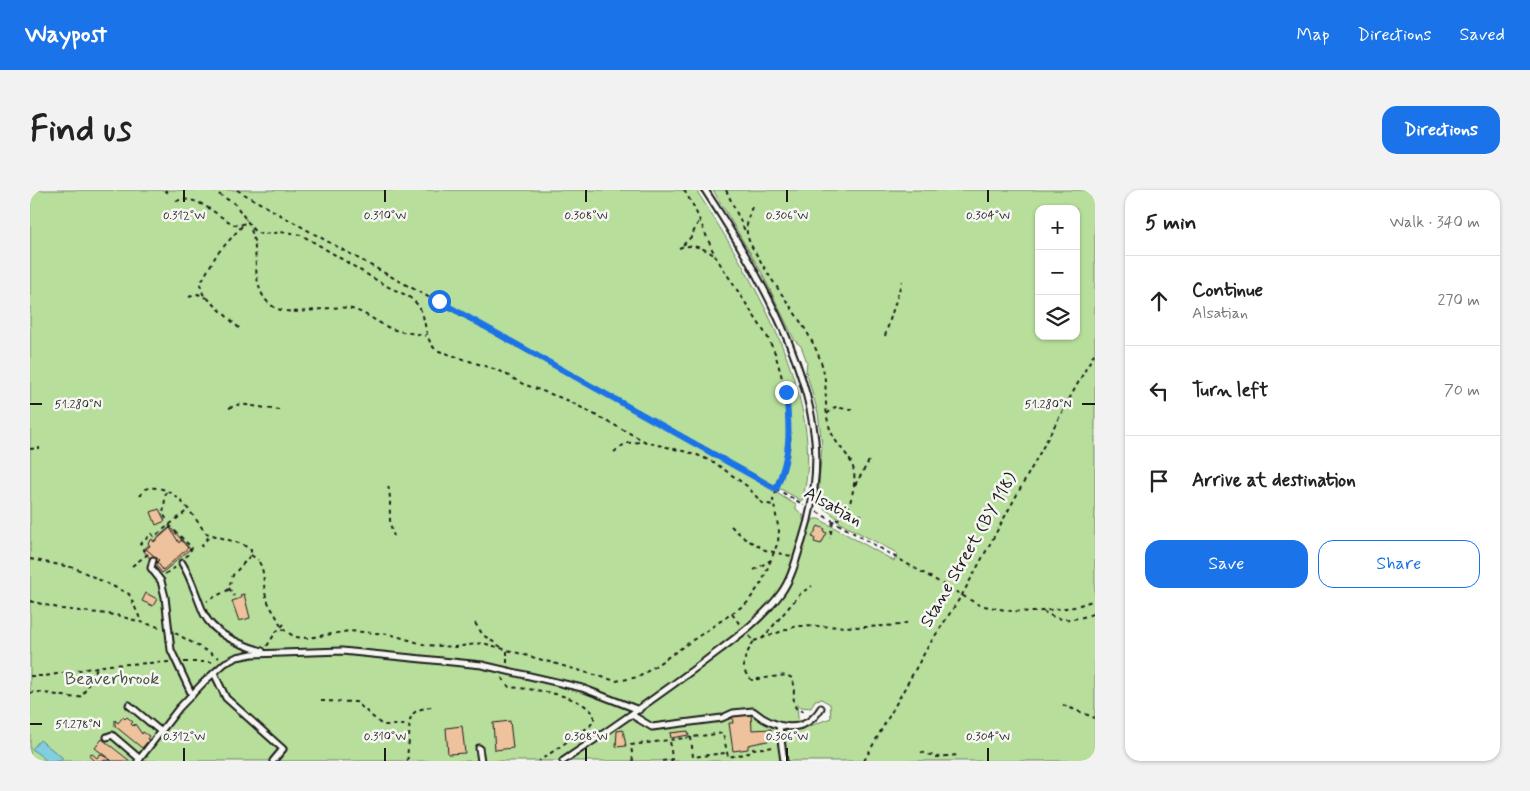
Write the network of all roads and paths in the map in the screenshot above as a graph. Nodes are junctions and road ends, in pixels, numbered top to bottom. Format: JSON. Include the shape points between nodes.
{"nodes":[{"id":1,"x":165,"y":190,"type":"edge"},
{"id":2,"x":212,"y":190,"type":"edge"},
{"id":3,"x":238,"y":190,"type":"edge"},
{"id":4,"x":684,"y":190,"type":"edge"},
{"id":5,"x":705,"y":190,"type":"edge"},
{"id":6,"x":726,"y":190,"type":"edge"},
{"id":7,"x":169,"y":194,"type":"dead end"},
{"id":8,"x":176,"y":201,"type":"dead end"},
{"id":9,"x":752,"y":206,"type":"dead end"},
{"id":10,"x":246,"y":218,"type":"junction"},
{"id":11,"x":699,"y":221,"type":"junction"},
{"id":12,"x":242,"y":226,"type":"junction"},
{"id":13,"x":251,"y":228,"type":"junction"},
{"id":14,"x":747,"y":235,"type":"junction"},
{"id":15,"x":715,"y":256,"type":"junction"},
{"id":16,"x":902,"y":281,"type":"dead end"},
{"id":17,"x":189,"y":297,"type":"dead end"},
{"id":18,"x":210,"y":301,"type":"junction"},
{"id":19,"x":239,"y":328,"type":"dead end"},
{"id":20,"x":426,"y":336,"type":"junction"},
{"id":21,"x":885,"y":336,"type":"dead end"},
{"id":22,"x":1095,"y":352,"type":"edge"},
{"id":23,"x":228,"y":408,"type":"dead end"},
{"id":24,"x":278,"y":410,"type":"dead end"},
{"id":25,"x":852,"y":410,"type":"dead end"},
{"id":26,"x":827,"y":414,"type":"junction"},
{"id":27,"x":646,"y":442,"type":"junction"},
{"id":28,"x":40,"y":448,"type":"dead end"},
{"id":29,"x":30,"y":449,"type":"edge"},
{"id":30,"x":614,"y":452,"type":"dead end"},
{"id":31,"x":869,"y":461,"type":"dead end"},
{"id":32,"x":388,"y":486,"type":"dead end"},
{"id":33,"x":854,"y":487,"type":"junction"},
{"id":34,"x":776,"y":489,"type":"junction"},
{"id":35,"x":166,"y":492,"type":"junction"},
{"id":36,"x":140,"y":496,"type":"dead end"},
{"id":37,"x":773,"y":506,"type":"junction"},
{"id":38,"x":188,"y":508,"type":"junction"},
{"id":39,"x":810,"y":509,"type":"junction"},
{"id":40,"x":864,"y":515,"type":"dead end"},
{"id":41,"x":842,"y":516,"type":"junction"},
{"id":42,"x":833,"y":521,"type":"junction"},
{"id":43,"x":169,"y":523,"type":"junction"},
{"id":44,"x":731,"y":526,"type":"dead end"},
{"id":45,"x":210,"y":535,"type":"junction"},
{"id":46,"x":394,"y":536,"type":"dead end"},
{"id":47,"x":830,"y":538,"type":"dead end"},
{"id":48,"x":201,"y":547,"type":"dead end"},
{"id":49,"x":776,"y":551,"type":"junction"},
{"id":50,"x":251,"y":555,"type":"junction"},
{"id":51,"x":30,"y":559,"type":"edge"},
{"id":52,"x":772,"y":559,"type":"junction"},
{"id":53,"x":153,"y":560,"type":"dead end"},
{"id":54,"x":182,"y":563,"type":"junction"},
{"id":55,"x":132,"y":566,"type":"dead end"},
{"id":56,"x":754,"y":570,"type":"dead end"},
{"id":57,"x":159,"y":579,"type":"junction"},
{"id":58,"x":812,"y":586,"type":"dead end"},
{"id":59,"x":229,"y":588,"type":"junction"},
{"id":60,"x":962,"y":595,"type":"junction"},
{"id":61,"x":234,"y":596,"type":"dead end"},
{"id":62,"x":1095,"y":600,"type":"edge"},
{"id":63,"x":30,"y":601,"type":"edge"},
{"id":64,"x":200,"y":604,"type":"junction"},
{"id":65,"x":1043,"y":611,"type":"junction"},
{"id":66,"x":1095,"y":613,"type":"edge"},
{"id":67,"x":732,"y":614,"type":"junction"},
{"id":68,"x":909,"y":622,"type":"dead end"},
{"id":69,"x":142,"y":623,"type":"junction"},
{"id":70,"x":285,"y":623,"type":"dead end"},
{"id":71,"x":475,"y":623,"type":"dead end"},
{"id":72,"x":280,"y":627,"type":"junction"},
{"id":73,"x":169,"y":630,"type":"junction"},
{"id":74,"x":744,"y":631,"type":"junction"},
{"id":75,"x":761,"y":640,"type":"junction"},
{"id":76,"x":754,"y":641,"type":"junction"},
{"id":77,"x":240,"y":644,"type":"junction"},
{"id":78,"x":266,"y":650,"type":"junction"},
{"id":79,"x":507,"y":650,"type":"junction"},
{"id":80,"x":237,"y":657,"type":"junction"},
{"id":81,"x":178,"y":662,"type":"junction"},
{"id":82,"x":226,"y":663,"type":"junction"},
{"id":83,"x":98,"y":667,"type":"junction"},
{"id":84,"x":506,"y":669,"type":"junction"},
{"id":85,"x":214,"y":673,"type":"junction"},
{"id":86,"x":30,"y":676,"type":"edge"},
{"id":87,"x":30,"y":693,"type":"edge"},
{"id":88,"x":192,"y":695,"type":"junction"},
{"id":89,"x":321,"y":701,"type":"dead end"},
{"id":90,"x":129,"y":705,"type":"dead end"},
{"id":91,"x":1063,"y":705,"type":"dead end"},
{"id":92,"x":432,"y":707,"type":"dead end"},
{"id":93,"x":821,"y":708,"type":"dead end"},
{"id":94,"x":639,"y":710,"type":"junction"},
{"id":95,"x":817,"y":714,"type":"junction"},
{"id":96,"x":632,"y":715,"type":"junction"},
{"id":97,"x":1095,"y":718,"type":"edge"},
{"id":98,"x":408,"y":725,"type":"junction"},
{"id":99,"x":778,"y":726,"type":"junction"},
{"id":100,"x":160,"y":731,"type":"junction"},
{"id":101,"x":107,"y":737,"type":"dead end"},
{"id":102,"x":691,"y":737,"type":"junction"},
{"id":103,"x":670,"y":740,"type":"junction"},
{"id":104,"x":479,"y":748,"type":"dead end"},
{"id":105,"x":783,"y":749,"type":"junction"},
{"id":106,"x":921,"y":752,"type":"dead end"},
{"id":107,"x":725,"y":753,"type":"junction"},
{"id":108,"x":958,"y":755,"type":"dead end"},
{"id":109,"x":139,"y":760,"type":"edge"},
{"id":110,"x":273,"y":761,"type":"edge"},
{"id":111,"x":408,"y":761,"type":"edge"},
{"id":112,"x":481,"y":761,"type":"edge"},
{"id":113,"x":539,"y":761,"type":"edge"},
{"id":114,"x":563,"y":761,"type":"edge"},
{"id":115,"x":633,"y":761,"type":"edge"},
{"id":116,"x":662,"y":761,"type":"edge"},
{"id":117,"x":784,"y":761,"type":"edge"},
{"id":118,"x":864,"y":761,"type":"edge"}],
"edges":[{"from":1,"to":7,"type":"path"},
{"from":2,"to":10,"type":"path","via":[[235,204]]},
{"from":3,"to":34,"type":"path","name":"Alsatian"},
{"from":4,"to":11,"type":"path"},
{"from":5,"to":39,"type":"lane","via":[[758,281],[792,352],[815,441]]},
{"from":6,"to":14,"type":"path"},
{"from":8,"to":12,"type":"path","via":[[189,199]]},
{"from":9,"to":14,"type":"path"},
{"from":10,"to":12,"type":"path"},
{"from":10,"to":13,"type":"path"},
{"from":11,"to":15,"type":"path"},
{"from":11,"to":15,"type":"path","via":[[691,237],[679,248],[701,247]]},
{"from":12,"to":18,"type":"path","via":[[222,248],[202,279],[201,289]]},
{"from":13,"to":20,"type":"path","via":[[261,234],[287,232],[301,235],[406,295],[421,311]]},
{"from":13,"to":20,"type":"path","via":[[258,284],[263,296],[276,308],[285,312],[348,308],[366,314],[391,329]]},
{"from":14,"to":26,"type":"path","via":[[765,270],[814,346],[824,374]]},
{"from":15,"to":34,"type":"path","via":[[767,336],[783,378],[790,442]]},
{"from":16,"to":21,"type":"path"},
{"from":17,"to":18,"type":"path","via":[[198,294]]},
{"from":18,"to":19,"type":"path"},
{"from":20,"to":27,"type":"path","via":[[436,350],[500,371],[523,384],[567,400]]},
{"from":22,"to":60,"type":"path","name":"Stane Street (BY 118)"},
{"from":23,"to":24,"type":"path","via":[[240,404]]},
{"from":25,"to":26,"type":"path","via":[[834,407]]},
{"from":26,"to":33,"type":"path","via":[[832,432],[853,464]]},
{"from":27,"to":30,"type":"path","via":[[626,443]]},
{"from":27,"to":37,"type":"path","via":[[715,462],[747,486],[762,503]]},
{"from":28,"to":29,"type":"path"},
{"from":31,"to":33,"type":"path"},
{"from":32,"to":46,"type":"path","via":[[390,528]]},
{"from":33,"to":41,"type":"path","via":[[849,507]]},
{"from":34,"to":37,"type":"path"},
{"from":34,"to":39,"type":"path","name":"Alsatian"},
{"from":35,"to":36,"type":"path","via":[[152,487],[145,489]]},
{"from":35,"to":38,"type":"path"},
{"from":35,"to":43,"type":"path","via":[[163,514]]},
{"from":37,"to":49,"type":"path","via":[[780,531]]},
{"from":38,"to":43,"type":"path"},
{"from":38,"to":45,"type":"path"},
{"from":39,"to":42,"type":"path","name":"Alsatian"},
{"from":39,"to":74,"type":"lane","via":[[792,573],[782,592]]},
{"from":40,"to":41,"type":"path"},
{"from":41,"to":42,"type":"path"},
{"from":42,"to":47,"type":"path"},
{"from":42,"to":60,"type":"path","name":"Alsatian"},
{"from":43,"to":54,"type":"path","via":[[192,548]]},
{"from":43,"to":55,"type":"path","via":[[154,537],[152,534],[140,544],[148,554]]},
{"from":44,"to":49,"type":"path","via":[[758,547]]},
{"from":45,"to":48,"type":"path"},
{"from":45,"to":50,"type":"path","via":[[242,544],[251,550]]},
{"from":49,"to":52,"type":"path"},
{"from":50,"to":59,"type":"path","via":[[233,575]]},
{"from":50,"to":72,"type":"path","via":[[264,574],[266,599]]},
{"from":51,"to":69,"type":"path","via":[[75,568],[129,594]]},
{"from":52,"to":56,"type":"path"},
{"from":52,"to":67,"type":"path","via":[[762,582],[747,602]]},
{"from":53,"to":57,"type":"lane","via":[[151,568]]},
{"from":54,"to":57,"type":"path"},
{"from":54,"to":64,"type":"lane"},
{"from":57,"to":73,"type":"lane"},
{"from":58,"to":75,"type":"path","via":[[801,593]]},
{"from":59,"to":61,"type":"path"},
{"from":59,"to":64,"type":"path"},
{"from":60,"to":65,"type":"path","name":"Alsatian","via":[[979,605],[1011,611]]},
{"from":60,"to":118,"type":"path","name":"Stane Street (BY 118)","via":[[929,644]]},
{"from":62,"to":65,"type":"path","name":"Alsatian","via":[[1074,607]]},
{"from":63,"to":69,"type":"path","via":[[62,609],[116,615]]},
{"from":64,"to":77,"type":"lane","via":[[210,623]]},
{"from":65,"to":66,"type":"path","via":[[1053,618],[1067,619]]},
{"from":67,"to":74,"type":"path"},
{"from":67,"to":79,"type":"path","via":[[651,670],[628,680],[594,676]]},
{"from":68,"to":75,"type":"path","via":[[868,627],[797,626]]},
{"from":69,"to":73,"type":"path"},
{"from":70,"to":72,"type":"path"},
{"from":71,"to":79,"type":"path","via":[[492,643]]},
{"from":72,"to":78,"type":"path"},
{"from":72,"to":79,"type":"path","via":[[294,637],[369,632],[389,634],[426,646],[455,647],[483,643]]},
{"from":73,"to":81,"type":"lane","via":[[171,650]]},
{"from":73,"to":82,"type":"path"},
{"from":74,"to":76,"type":"path"},
{"from":74,"to":94,"type":"lane"},
{"from":75,"to":76,"type":"path"},
{"from":76,"to":95,"type":"path","via":[[744,658],[746,676],[752,680],[786,675],[792,678],[797,710]]},
{"from":77,"to":78,"type":"lane"},
{"from":77,"to":80,"type":"lane"},
{"from":78,"to":80,"type":"lane"},
{"from":78,"to":84,"type":"lane","via":[[342,651]]},
{"from":79,"to":84,"type":"path"},
{"from":80,"to":82,"type":"lane"},
{"from":81,"to":82,"type":"path"},
{"from":81,"to":83,"type":"path"},
{"from":81,"to":88,"type":"lane"},
{"from":82,"to":85,"type":"lane"},
{"from":83,"to":86,"type":"path"},
{"from":83,"to":87,"type":"path","via":[[82,696]]},
{"from":84,"to":94,"type":"lane","via":[[582,688]]},
{"from":84,"to":113,"type":"path","via":[[501,672],[509,687],[555,694],[575,701],[594,714],[590,726]]},
{"from":85,"to":88,"type":"lane"},
{"from":85,"to":110,"type":"lane","via":[[226,698],[283,749]]},
{"from":88,"to":100,"type":"lane"},
{"from":89,"to":98,"type":"path","via":[[356,702],[382,725]]},
{"from":90,"to":100,"type":"lane"},
{"from":91,"to":97,"type":"path"},
{"from":92,"to":98,"type":"path","via":[[418,708]]},
{"from":93,"to":95,"type":"lane"},
{"from":94,"to":96,"type":"lane"},
{"from":95,"to":99,"type":"lane","via":[[801,726]]},
{"from":96,"to":99,"type":"lane","via":[[652,727],[754,711]]},
{"from":96,"to":114,"type":"lane"},
{"from":98,"to":111,"type":"path"},
{"from":99,"to":105,"type":"lane"},
{"from":100,"to":109,"type":"lane"},
{"from":101,"to":109,"type":"lane","via":[[112,735]]},
{"from":102,"to":103,"type":"path"},
{"from":102,"to":107,"type":"path","via":[[723,733]]},
{"from":102,"to":107,"type":"path","via":[[693,757]]},
{"from":103,"to":115,"type":"path","via":[[631,745]]},
{"from":103,"to":116,"type":"path","via":[[672,760]]},
{"from":104,"to":112,"type":"lane"},
{"from":105,"to":107,"type":"path","via":[[773,746],[752,749],[748,754],[728,757]]},
{"from":105,"to":117,"type":"lane"},
{"from":106,"to":108,"type":"path","via":[[937,757]]}]}
